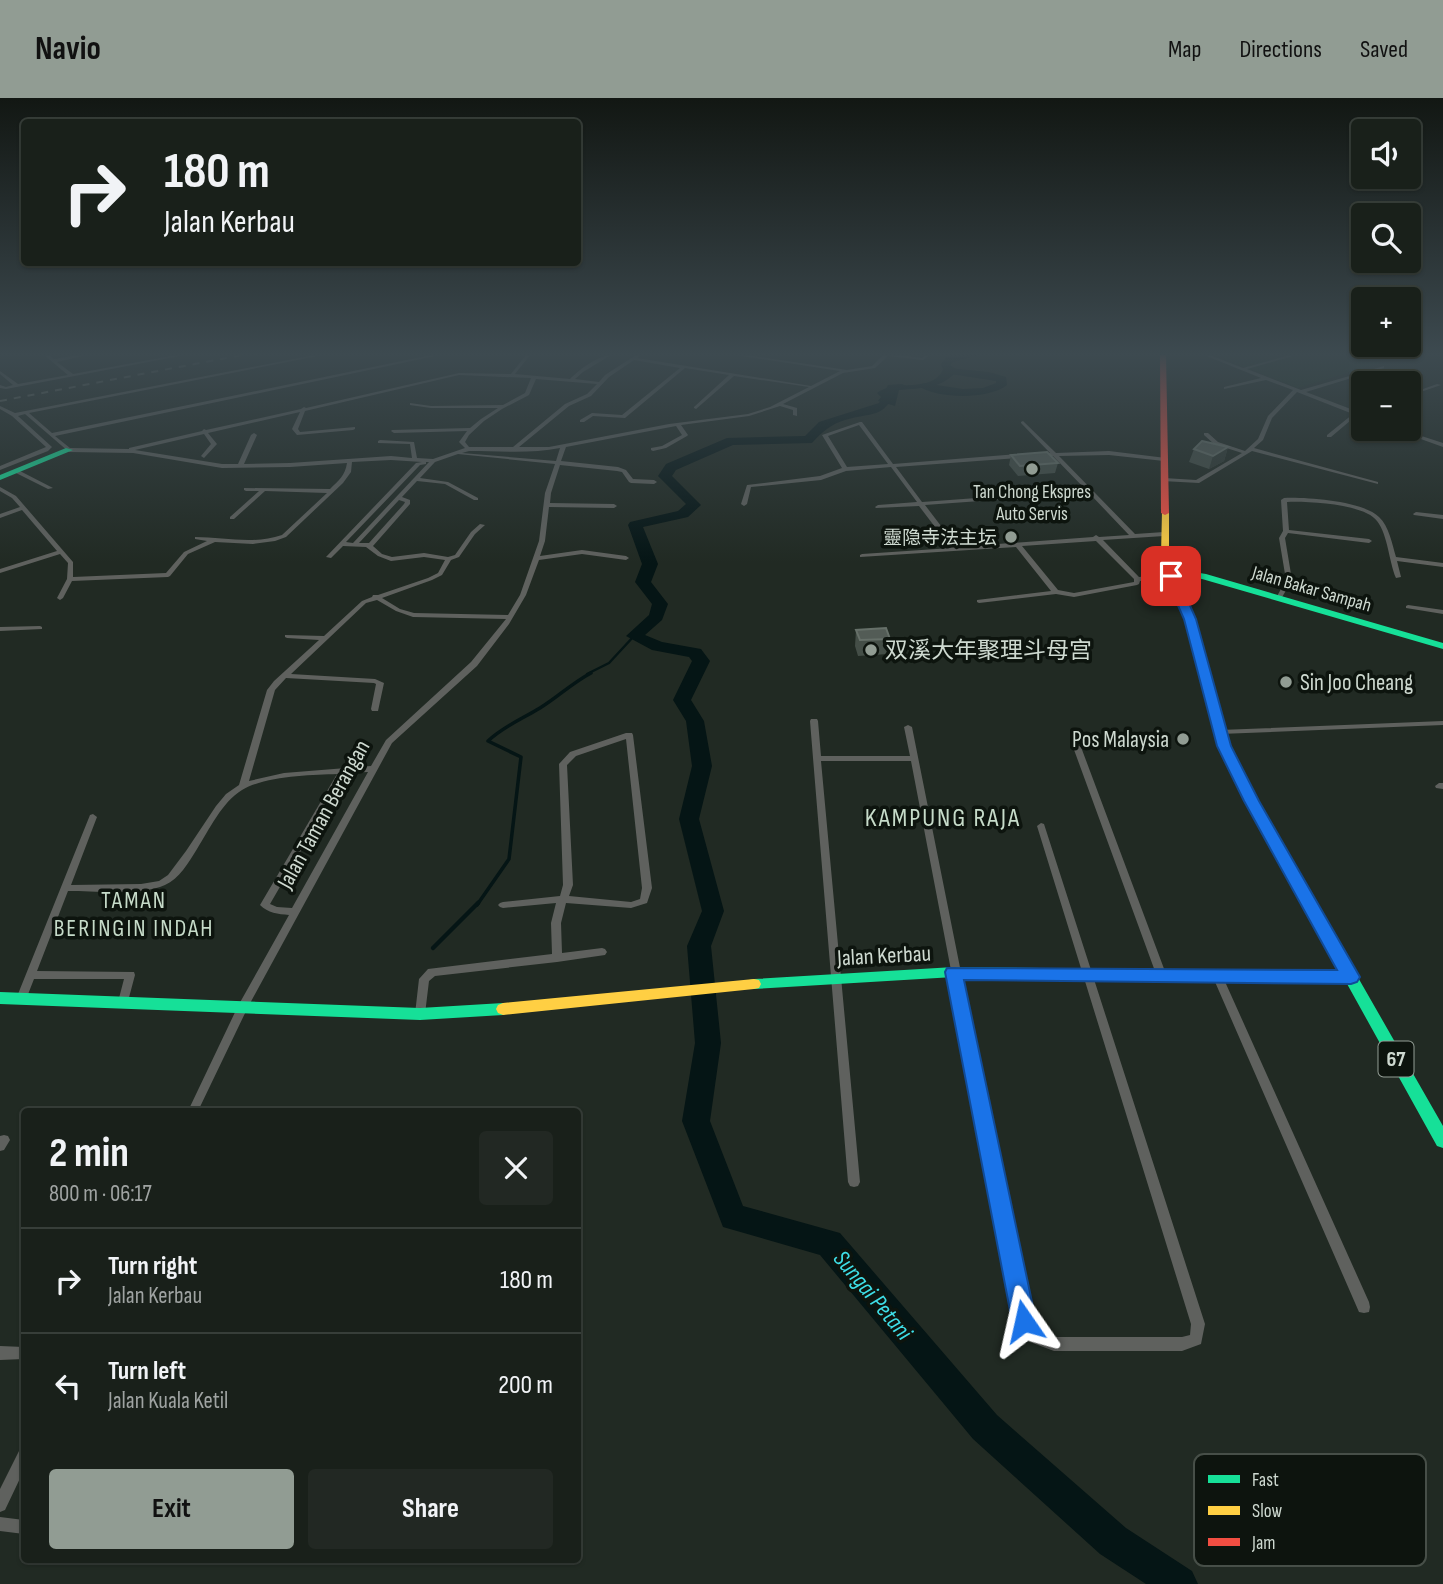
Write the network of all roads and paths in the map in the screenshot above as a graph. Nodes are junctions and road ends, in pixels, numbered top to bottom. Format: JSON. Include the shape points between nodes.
{"nodes":[{"id":1,"x":23,"y":424,"type":"edge"},
{"id":2,"x":39,"y":424,"type":"edge"},
{"id":3,"x":103,"y":424,"type":"edge"},
{"id":4,"x":233,"y":424,"type":"edge"},
{"id":5,"x":297,"y":424,"type":"edge"},
{"id":6,"x":479,"y":424,"type":"edge"},
{"id":7,"x":544,"y":424,"type":"edge"},
{"id":8,"x":676,"y":424,"type":"edge"},
{"id":9,"x":678,"y":424,"type":"edge"},
{"id":10,"x":852,"y":424,"type":"edge"},
{"id":11,"x":863,"y":424,"type":"edge"},
{"id":12,"x":1025,"y":424,"type":"edge"},
{"id":13,"x":1164,"y":424,"type":"edge"},
{"id":14,"x":1267,"y":424,"type":"edge"},
{"id":15,"x":1346,"y":424,"type":"edge"},
{"id":16,"x":353,"y":428,"type":"dead end"},
{"id":17,"x":473,"y":429,"type":"junction"},
{"id":18,"x":204,"y":431,"type":"junction"},
{"id":19,"x":394,"y":431,"type":"dead end"},
{"id":20,"x":1206,"y":434,"type":"dead end"},
{"id":21,"x":51,"y":435,"type":"junction"},
{"id":22,"x":254,"y":435,"type":"dead end"},
{"id":23,"x":1329,"y":436,"type":"dead end"},
{"id":24,"x":1421,"y":438,"type":"edge"},
{"id":25,"x":1443,"y":438,"type":"edge"},
{"id":26,"x":380,"y":442,"type":"dead end"},
{"id":27,"x":1434,"y":442,"type":"junction"},
{"id":28,"x":1443,"y":445,"type":"edge"},
{"id":29,"x":563,"y":447,"type":"junction"},
{"id":30,"x":467,"y":449,"type":"junction"},
{"id":31,"x":653,"y":449,"type":"dead end"},
{"id":32,"x":69,"y":450,"type":"junction"},
{"id":33,"x":513,"y":450,"type":"junction"},
{"id":34,"x":125,"y":451,"type":"junction"},
{"id":35,"x":1249,"y":451,"type":"junction"},
{"id":36,"x":453,"y":453,"type":"junction"},
{"id":37,"x":1055,"y":454,"type":"junction"},
{"id":38,"x":204,"y":456,"type":"dead end"},
{"id":39,"x":1164,"y":459,"type":"junction"},
{"id":40,"x":415,"y":460,"type":"junction"},
{"id":41,"x":350,"y":461,"type":"junction"},
{"id":42,"x":432,"y":461,"type":"junction"},
{"id":43,"x":560,"y":463,"type":"junction"},
{"id":44,"x":893,"y":465,"type":"junction"},
{"id":45,"x":240,"y":466,"type":"junction"},
{"id":46,"x":0,"y":468,"type":"edge"},
{"id":47,"x":845,"y":469,"type":"junction"},
{"id":48,"x":16,"y":471,"type":"junction"},
{"id":49,"x":0,"y":478,"type":"edge"},
{"id":50,"x":416,"y":479,"type":"junction"},
{"id":51,"x":1164,"y":480,"type":"junction"},
{"id":52,"x":654,"y":482,"type":"dead end"},
{"id":53,"x":1376,"y":483,"type":"dead end"},
{"id":54,"x":50,"y":488,"type":"dead end"},
{"id":55,"x":0,"y":489,"type":"edge"},
{"id":56,"x":246,"y":489,"type":"dead end"},
{"id":57,"x":263,"y":490,"type":"junction"},
{"id":58,"x":331,"y":491,"type":"junction"},
{"id":59,"x":1091,"y":491,"type":"junction"},
{"id":60,"x":398,"y":498,"type":"junction"},
{"id":61,"x":476,"y":499,"type":"dead end"},
{"id":62,"x":921,"y":503,"type":"junction"},
{"id":63,"x":744,"y":504,"type":"dead end"},
{"id":64,"x":546,"y":505,"type":"junction"},
{"id":65,"x":614,"y":506,"type":"dead end"},
{"id":66,"x":878,"y":507,"type":"dead end"},
{"id":67,"x":23,"y":508,"type":"junction"},
{"id":68,"x":1416,"y":514,"type":"dead end"},
{"id":69,"x":0,"y":516,"type":"edge"},
{"id":70,"x":1443,"y":517,"type":"edge"},
{"id":71,"x":232,"y":518,"type":"dead end"},
{"id":72,"x":482,"y":525,"type":"dead end"},
{"id":73,"x":1286,"y":531,"type":"junction"},
{"id":74,"x":1132,"y":534,"type":"junction"},
{"id":75,"x":1164,"y":534,"type":"junction"},
{"id":76,"x":1096,"y":537,"type":"junction"},
{"id":77,"x":197,"y":538,"type":"dead end"},
{"id":78,"x":213,"y":541,"type":"junction"},
{"id":79,"x":1369,"y":541,"type":"dead end"},
{"id":80,"x":341,"y":544,"type":"junction"},
{"id":81,"x":1017,"y":544,"type":"junction"},
{"id":82,"x":354,"y":545,"type":"junction"},
{"id":83,"x":369,"y":546,"type":"junction"},
{"id":84,"x":955,"y":549,"type":"junction"},
{"id":85,"x":61,"y":552,"type":"junction"},
{"id":86,"x":862,"y":555,"type":"dead end"},
{"id":87,"x":329,"y":557,"type":"dead end"},
{"id":88,"x":537,"y":558,"type":"junction"},
{"id":89,"x":626,"y":558,"type":"dead end"},
{"id":90,"x":1392,"y":558,"type":"junction"},
{"id":91,"x":449,"y":559,"type":"junction"},
{"id":92,"x":1443,"y":565,"type":"edge"},
{"id":93,"x":0,"y":571,"type":"edge"},
{"id":94,"x":1170,"y":574,"type":"junction"},
{"id":95,"x":1398,"y":577,"type":"dead end"},
{"id":96,"x":71,"y":579,"type":"junction"},
{"id":97,"x":1137,"y":579,"type":"junction"},
{"id":98,"x":1056,"y":592,"type":"junction"},
{"id":99,"x":375,"y":596,"type":"junction"},
{"id":100,"x":60,"y":598,"type":"dead end"},
{"id":101,"x":1279,"y":598,"type":"junction"},
{"id":102,"x":979,"y":601,"type":"dead end"},
{"id":103,"x":1408,"y":607,"type":"dead end"},
{"id":104,"x":1443,"y":612,"type":"edge"},
{"id":105,"x":511,"y":617,"type":"junction"},
{"id":106,"x":40,"y":628,"type":"dead end"},
{"id":107,"x":0,"y":629,"type":"edge"},
{"id":108,"x":287,"y":636,"type":"dead end"},
{"id":109,"x":326,"y":638,"type":"junction"},
{"id":110,"x":1443,"y":646,"type":"edge"},
{"id":111,"x":285,"y":676,"type":"junction"},
{"id":112,"x":375,"y":709,"type":"dead end"},
{"id":113,"x":814,"y":721,"type":"dead end"},
{"id":114,"x":1443,"y":723,"type":"edge"},
{"id":115,"x":908,"y":727,"type":"dead end"},
{"id":116,"x":1220,"y":732,"type":"junction"},
{"id":117,"x":1077,"y":747,"type":"dead end"},
{"id":118,"x":817,"y":758,"type":"junction"},
{"id":119,"x":913,"y":759,"type":"junction"},
{"id":120,"x":372,"y":769,"type":"junction"},
{"id":121,"x":343,"y":771,"type":"junction"},
{"id":122,"x":243,"y":786,"type":"junction"},
{"id":123,"x":93,"y":817,"type":"dead end"},
{"id":124,"x":1041,"y":826,"type":"dead end"},
{"id":125,"x":65,"y":888,"type":"junction"},
{"id":126,"x":564,"y":899,"type":"junction"},
{"id":127,"x":503,"y":905,"type":"dead end"},
{"id":128,"x":294,"y":912,"type":"junction"},
{"id":129,"x":602,"y":952,"type":"dead end"},
{"id":130,"x":557,"y":958,"type":"junction"},
{"id":131,"x":954,"y":972,"type":"junction"},
{"id":132,"x":1088,"y":974,"type":"junction"},
{"id":133,"x":1161,"y":974,"type":"junction"},
{"id":134,"x":30,"y":975,"type":"junction"},
{"id":135,"x":1217,"y":975,"type":"junction"},
{"id":136,"x":1351,"y":977,"type":"junction"},
{"id":137,"x":835,"y":978,"type":"junction"},
{"id":138,"x":0,"y":998,"type":"edge"},
{"id":139,"x":21,"y":999,"type":"junction"},
{"id":140,"x":123,"y":1002,"type":"junction"},
{"id":141,"x":243,"y":1006,"type":"junction"},
{"id":142,"x":420,"y":1014,"type":"junction"},
{"id":143,"x":193,"y":1108,"type":"edge"},
{"id":144,"x":1443,"y":1141,"type":"edge"},
{"id":145,"x":854,"y":1182,"type":"dead end"},
{"id":146,"x":1364,"y":1307,"type":"dead end"},
{"id":147,"x":0,"y":1353,"type":"edge"},
{"id":148,"x":21,"y":1353,"type":"edge"},
{"id":149,"x":21,"y":1462,"type":"edge"},
{"id":150,"x":0,"y":1505,"type":"edge"},
{"id":151,"x":0,"y":1524,"type":"edge"},
{"id":152,"x":21,"y":1527,"type":"edge"}],
"edges":[{"from":1,"to":46,"type":"street","via":[[48,449]]},
{"from":2,"to":21,"type":"street"},
{"from":3,"to":21,"type":"street"},
{"from":4,"to":18,"type":"street"},
{"from":5,"to":16,"type":"street","via":[[299,433]]},
{"from":6,"to":17,"type":"street"},
{"from":7,"to":33,"type":"street"},
{"from":8,"to":29,"type":"street"},
{"from":9,"to":31,"type":"street","via":[[685,435]]},
{"from":10,"to":47,"type":"street","via":[[825,435]]},
{"from":11,"to":44,"type":"street"},
{"from":12,"to":37,"type":"street"},
{"from":13,"to":39,"type":"main road","number":"67"},
{"from":14,"to":35,"type":"street"},
{"from":15,"to":23,"type":"street"},
{"from":17,"to":19,"type":"street"},
{"from":17,"to":30,"type":"street","via":[[462,442]]},
{"from":18,"to":34,"type":"street"},
{"from":18,"to":38,"type":"street","via":[[214,444]]},
{"from":20,"to":35,"type":"street","via":[[1216,443]]},
{"from":21,"to":32,"type":"street"},
{"from":22,"to":45,"type":"street"},
{"from":24,"to":27,"type":"street"},
{"from":25,"to":27,"type":"street"},
{"from":26,"to":40,"type":"street","via":[[412,443]]},
{"from":27,"to":28,"type":"street"},
{"from":29,"to":33,"type":"street"},
{"from":29,"to":43,"type":"street","name":"Jalan Taman Berangan"},
{"from":30,"to":33,"type":"street"},
{"from":30,"to":36,"type":"street"},
{"from":32,"to":34,"type":"street"},
{"from":32,"to":48,"type":"main road"},
{"from":34,"to":45,"type":"street"},
{"from":35,"to":51,"type":"street","via":[[1196,482]]},
{"from":35,"to":53,"type":"street"},
{"from":36,"to":42,"type":"street"},
{"from":36,"to":43,"type":"street"},
{"from":37,"to":39,"type":"street"},
{"from":37,"to":44,"type":"street"},
{"from":37,"to":59,"type":"street"},
{"from":39,"to":51,"type":"main road","number":"67"},
{"from":40,"to":41,"type":"street"},
{"from":40,"to":42,"type":"street"},
{"from":41,"to":45,"type":"street"},
{"from":41,"to":58,"type":"street","via":[[345,477]]},
{"from":42,"to":50,"type":"street"},
{"from":42,"to":80,"type":"street","via":[[418,464]]},
{"from":43,"to":52,"type":"street","via":[[618,469],[631,481]]},
{"from":43,"to":64,"type":"street","name":"Jalan Taman Berangan"},
{"from":44,"to":47,"type":"street"},
{"from":44,"to":62,"type":"street"},
{"from":47,"to":63,"type":"street","via":[[821,478],[749,486]]},
{"from":48,"to":49,"type":"main road"},
{"from":48,"to":54,"type":"street"},
{"from":50,"to":60,"type":"street"},
{"from":50,"to":61,"type":"street","via":[[446,483]]},
{"from":51,"to":75,"type":"main road","number":"67"},
{"from":55,"to":67,"type":"street"},
{"from":56,"to":57,"type":"street"},
{"from":57,"to":58,"type":"street"},
{"from":57,"to":71,"type":"street"},
{"from":58,"to":78,"type":"street","via":[[279,539]]},
{"from":59,"to":62,"type":"street"},
{"from":59,"to":74,"type":"street"},
{"from":60,"to":82,"type":"street"},
{"from":60,"to":83,"type":"street","via":[[407,504]]},
{"from":62,"to":66,"type":"street"},
{"from":62,"to":84,"type":"street"},
{"from":64,"to":65,"type":"street"},
{"from":64,"to":88,"type":"street","name":"Jalan Taman Berangan"},
{"from":67,"to":69,"type":"street"},
{"from":67,"to":85,"type":"street"},
{"from":68,"to":70,"type":"street"},
{"from":72,"to":91,"type":"street","via":[[457,556]]},
{"from":73,"to":79,"type":"street"},
{"from":73,"to":90,"type":"street","via":[[1284,500],[1362,510],[1380,521]]},
{"from":73,"to":101,"type":"street","via":[[1282,538],[1289,580]]},
{"from":74,"to":75,"type":"street"},
{"from":74,"to":76,"type":"street"},
{"from":75,"to":94,"type":"main road","number":"67"},
{"from":76,"to":81,"type":"street"},
{"from":76,"to":97,"type":"street"},
{"from":77,"to":78,"type":"street"},
{"from":78,"to":96,"type":"street","via":[[186,553],[168,575]]},
{"from":80,"to":82,"type":"street"},
{"from":80,"to":87,"type":"street"},
{"from":81,"to":84,"type":"street"},
{"from":81,"to":98,"type":"street"},
{"from":82,"to":83,"type":"street"},
{"from":83,"to":91,"type":"street","via":[[391,559],[424,555]]},
{"from":84,"to":86,"type":"street"},
{"from":85,"to":93,"type":"street"},
{"from":85,"to":96,"type":"street","via":[[71,563]]},
{"from":88,"to":89,"type":"street","via":[[582,552]]},
{"from":88,"to":105,"type":"street","name":"Jalan Taman Berangan"},
{"from":90,"to":92,"type":"street"},
{"from":90,"to":95,"type":"street"},
{"from":91,"to":99,"type":"street","via":[[430,579]]},
{"from":94,"to":97,"type":"street"},
{"from":94,"to":101,"type":"main road","name":"Jalan Bakar Sampah","via":[[1203,576]]},
{"from":94,"to":116,"type":"main road","number":"67","via":[[1190,619]]},
{"from":96,"to":100,"type":"street"},
{"from":97,"to":98,"type":"street","via":[[1133,584],[1074,595]]},
{"from":98,"to":102,"type":"street"},
{"from":99,"to":105,"type":"street","via":[[413,615]]},
{"from":99,"to":109,"type":"street"},
{"from":101,"to":110,"type":"main road","name":"Jalan Bakar Sampah"},
{"from":103,"to":104,"type":"street"},
{"from":105,"to":120,"type":"street","name":"Jalan Taman Berangan","via":[[460,678],[397,732]]},
{"from":106,"to":107,"type":"street"},
{"from":108,"to":109,"type":"street"},
{"from":109,"to":111,"type":"street"},
{"from":111,"to":112,"type":"street","via":[[375,681],[382,688]]},
{"from":111,"to":122,"type":"street","via":[[271,691]]},
{"from":113,"to":118,"type":"street"},
{"from":114,"to":116,"type":"street"},
{"from":115,"to":119,"type":"street"},
{"from":116,"to":136,"type":"main road","number":"67","via":[[1245,790]]},
{"from":117,"to":133,"type":"street"},
{"from":118,"to":119,"type":"street"},
{"from":118,"to":137,"type":"street"},
{"from":119,"to":131,"type":"street"},
{"from":120,"to":121,"type":"street"},
{"from":120,"to":128,"type":"street","name":"Jalan Taman Berangan"},
{"from":121,"to":122,"type":"street"},
{"from":121,"to":128,"type":"street","via":[[265,905]]},
{"from":122,"to":125,"type":"street","via":[[228,797],[171,879],[153,885]]},
{"from":123,"to":125,"type":"street"},
{"from":124,"to":132,"type":"street"},
{"from":125,"to":134,"type":"street"},
{"from":126,"to":126,"type":"street","via":[[631,905],[646,896],[629,735],[573,754],[563,764],[568,885]]},
{"from":126,"to":127,"type":"street"},
{"from":126,"to":130,"type":"street","via":[[557,919]]},
{"from":128,"to":141,"type":"street","name":"Jalan Taman Berangan"},
{"from":129,"to":130,"type":"street"},
{"from":130,"to":142,"type":"street","via":[[432,972],[424,979]]},
{"from":131,"to":132,"type":"main road","name":"Jalan Kerbau"},
{"from":131,"to":132,"type":"street","via":[[1024,1321],[1035,1337],[1054,1344],[1182,1344],[1196,1339],[1198,1324]]},
{"from":131,"to":137,"type":"main road","name":"Jalan Kerbau"},
{"from":132,"to":133,"type":"main road","name":"Jalan Kerbau"},
{"from":133,"to":135,"type":"main road","name":"Jalan Kerbau"},
{"from":134,"to":139,"type":"street"},
{"from":134,"to":140,"type":"street","via":[[130,975]]},
{"from":135,"to":136,"type":"main road","name":"Jalan Kerbau"},
{"from":135,"to":146,"type":"street"},
{"from":136,"to":144,"type":"main road","number":"67"},
{"from":137,"to":142,"type":"main road","name":"Jalan Kerbau"},
{"from":137,"to":145,"type":"street"},
{"from":138,"to":139,"type":"main road","name":"Jalan Kerbau"},
{"from":139,"to":140,"type":"main road","name":"Jalan Kerbau"},
{"from":140,"to":141,"type":"main road","name":"Jalan Kerbau"},
{"from":141,"to":142,"type":"main road","name":"Jalan Kerbau"},
{"from":141,"to":143,"type":"street","name":"Jalan Taman Berangan"},
{"from":147,"to":148,"type":"street"},
{"from":149,"to":150,"type":"street"},
{"from":151,"to":152,"type":"street"}]}
